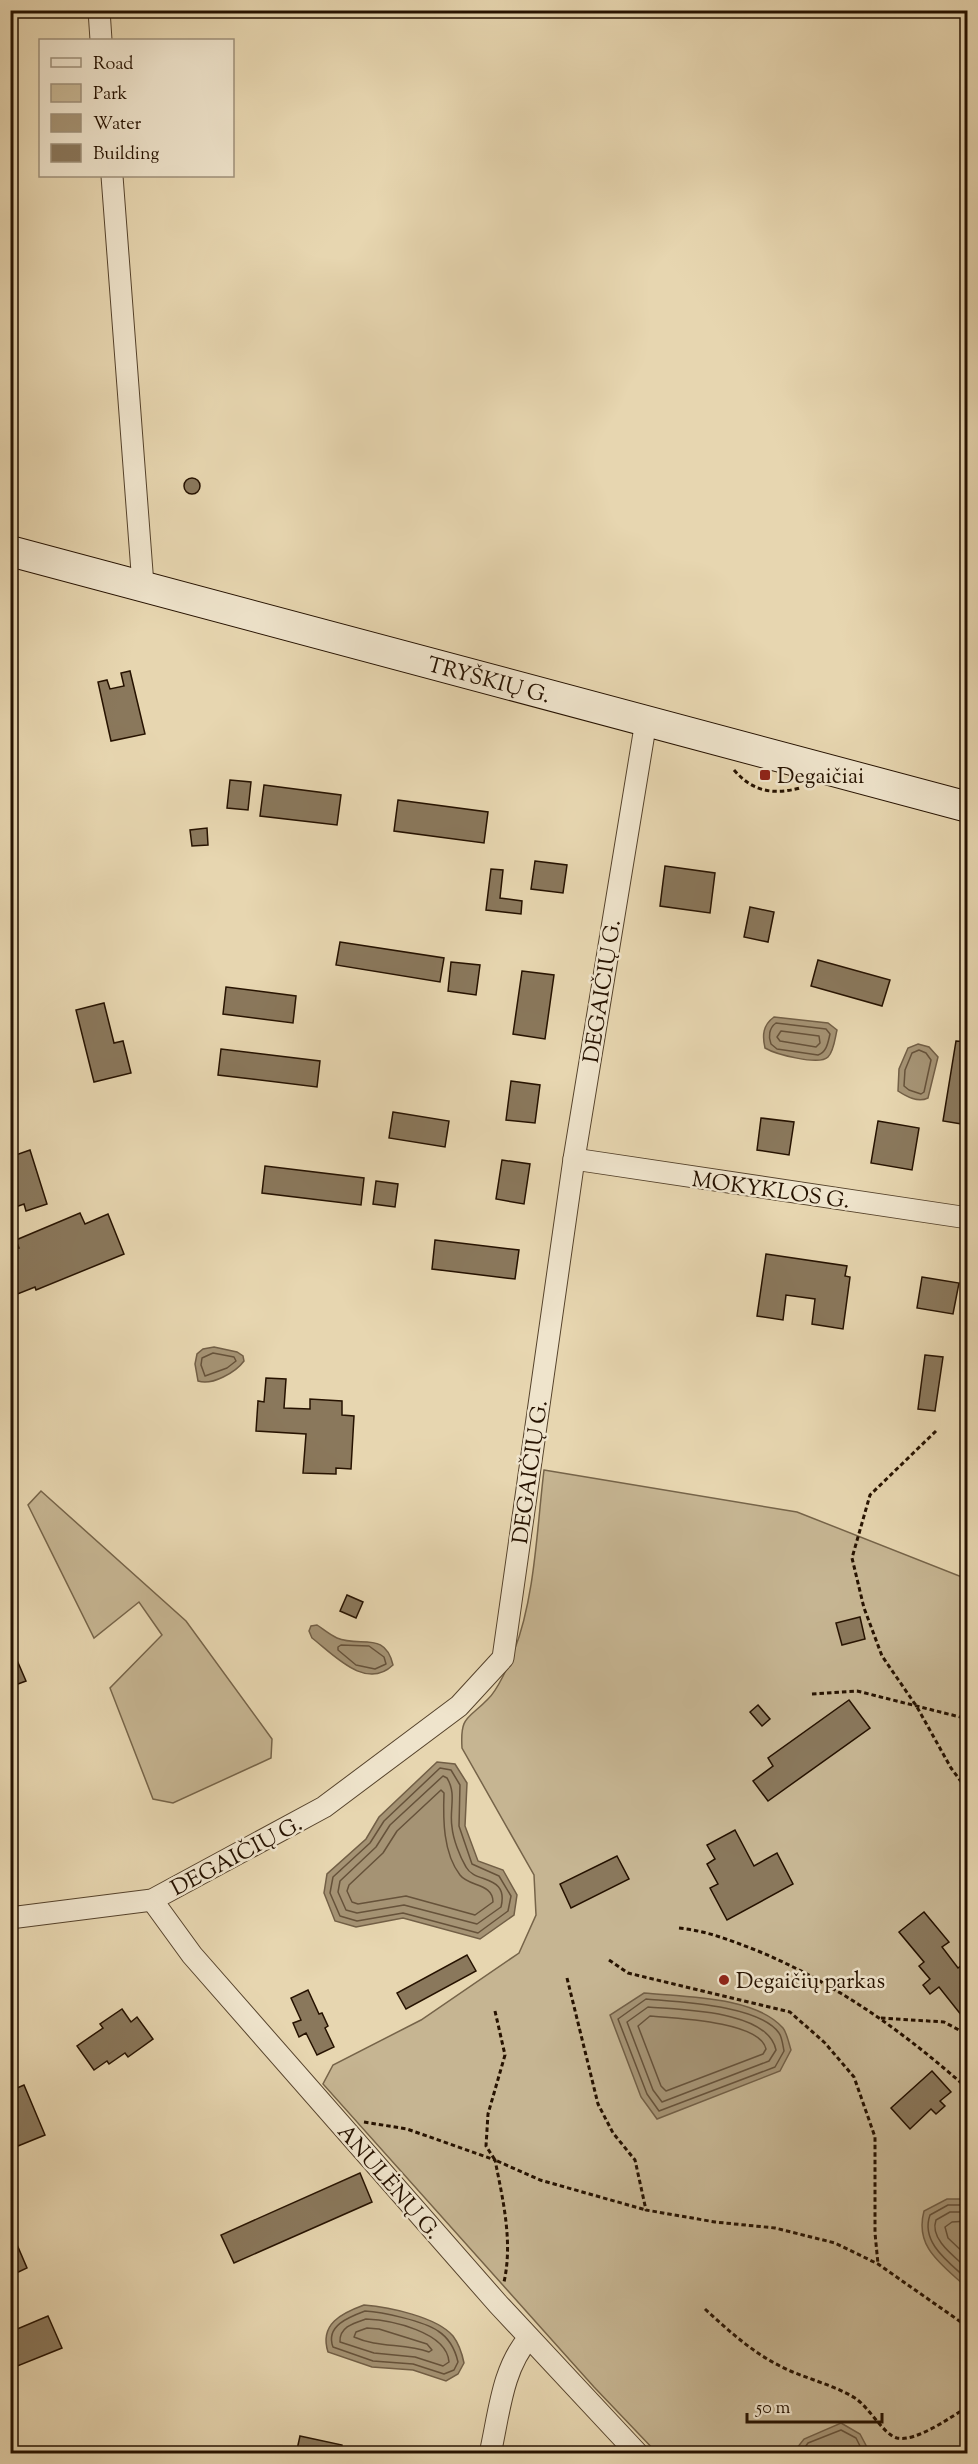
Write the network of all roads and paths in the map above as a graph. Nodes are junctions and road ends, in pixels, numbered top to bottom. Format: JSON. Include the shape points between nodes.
{"nodes":[{"id":1,"x":99,"y":10,"type":"edge"},
{"id":2,"x":101,"y":39,"type":"edge"},
{"id":3,"x":112,"y":177,"type":"edge"},
{"id":4,"x":10,"y":551,"type":"edge"},
{"id":5,"x":143,"y":585,"type":"junction"},
{"id":6,"x":646,"y":721,"type":"junction"},
{"id":7,"x":968,"y":807,"type":"edge"},
{"id":8,"x":574,"y":1159,"type":"junction"},
{"id":9,"x":968,"y":1218,"type":"edge"},
{"id":10,"x":936,"y":1431,"type":"dead end"},
{"id":11,"x":812,"y":1694,"type":"dead end"},
{"id":12,"x":917,"y":1707,"type":"junction"},
{"id":13,"x":968,"y":1719,"type":"edge"},
{"id":14,"x":968,"y":1791,"type":"edge"},
{"id":15,"x":152,"y":1900,"type":"junction"},
{"id":16,"x":10,"y":1918,"type":"edge"},
{"id":17,"x":680,"y":1928,"type":"dead end"},
{"id":18,"x":609,"y":1960,"type":"dead end"},
{"id":19,"x":567,"y":1978,"type":"dead end"},
{"id":20,"x":495,"y":2011,"type":"dead end"},
{"id":21,"x":879,"y":2018,"type":"junction"},
{"id":22,"x":968,"y":2038,"type":"edge"},
{"id":23,"x":968,"y":2089,"type":"edge"},
{"id":24,"x":335,"y":2118,"type":"junction"},
{"id":25,"x":495,"y":2160,"type":"junction"},
{"id":26,"x":646,"y":2210,"type":"junction"},
{"id":27,"x":878,"y":2264,"type":"junction"},
{"id":28,"x":498,"y":2304,"type":"junction"},
{"id":29,"x":705,"y":2309,"type":"dead end"},
{"id":30,"x":968,"y":2327,"type":"edge"},
{"id":31,"x":529,"y":2338,"type":"junction"},
{"id":32,"x":968,"y":2407,"type":"edge"},
{"id":33,"x":490,"y":2454,"type":"edge"},
{"id":34,"x":638,"y":2454,"type":"edge"}],
"edges":[{"from":1,"to":2,"type":"street"},
{"from":3,"to":5,"type":"street"},
{"from":4,"to":5,"type":"main road","name":"TRYŠKIŲ G."},
{"from":5,"to":6,"type":"main road","name":"TRYŠKIŲ G."},
{"from":6,"to":7,"type":"main road","name":"TRYŠKIŲ G."},
{"from":6,"to":8,"type":"street","name":"DEGAIČIŲ G."},
{"from":8,"to":9,"type":"street","name":"MOKYKLOS G."},
{"from":8,"to":15,"type":"street","name":"DEGAIČIŲ G.","via":[[503,1658],[459,1706],[324,1807]]},
{"from":10,"to":12,"type":"path","via":[[870,1495],[852,1558],[864,1608],[882,1656]]},
{"from":11,"to":12,"type":"path","via":[[857,1691]]},
{"from":12,"to":13,"type":"path"},
{"from":12,"to":14,"type":"path"},
{"from":15,"to":16,"type":"street","name":"DEGAIČIŲ G."},
{"from":15,"to":24,"type":"street","name":"ANULĖNŲ G.","via":[[192,1955]]},
{"from":17,"to":21,"type":"path","via":[[704,1930],[799,1968]]},
{"from":18,"to":27,"type":"path","via":[[628,1973],[790,2012],[825,2043],[854,2077],[875,2137]]},
{"from":19,"to":26,"type":"path","via":[[598,2104],[635,2160]]},
{"from":20,"to":25,"type":"path","via":[[505,2055],[488,2114],[486,2146]]},
{"from":21,"to":22,"type":"path","via":[[944,2022]]},
{"from":21,"to":23,"type":"path"},
{"from":24,"to":25,"type":"path","via":[[407,2128]]},
{"from":24,"to":28,"type":"street","name":"ANULĖNŲ G."},
{"from":25,"to":26,"type":"path","via":[[540,2180]]},
{"from":25,"to":28,"type":"path","via":[[509,2261]]},
{"from":26,"to":27,"type":"path","via":[[775,2228],[835,2243]]},
{"from":27,"to":30,"type":"path"},
{"from":28,"to":31,"type":"street","name":"ANULĖNŲ G."},
{"from":29,"to":32,"type":"path","via":[[765,2357],[856,2398],[873,2413],[888,2435],[914,2437]]},
{"from":31,"to":33,"type":"street","via":[[510,2367]]},
{"from":31,"to":34,"type":"street","name":"ANULĖNŲ G."}]}
